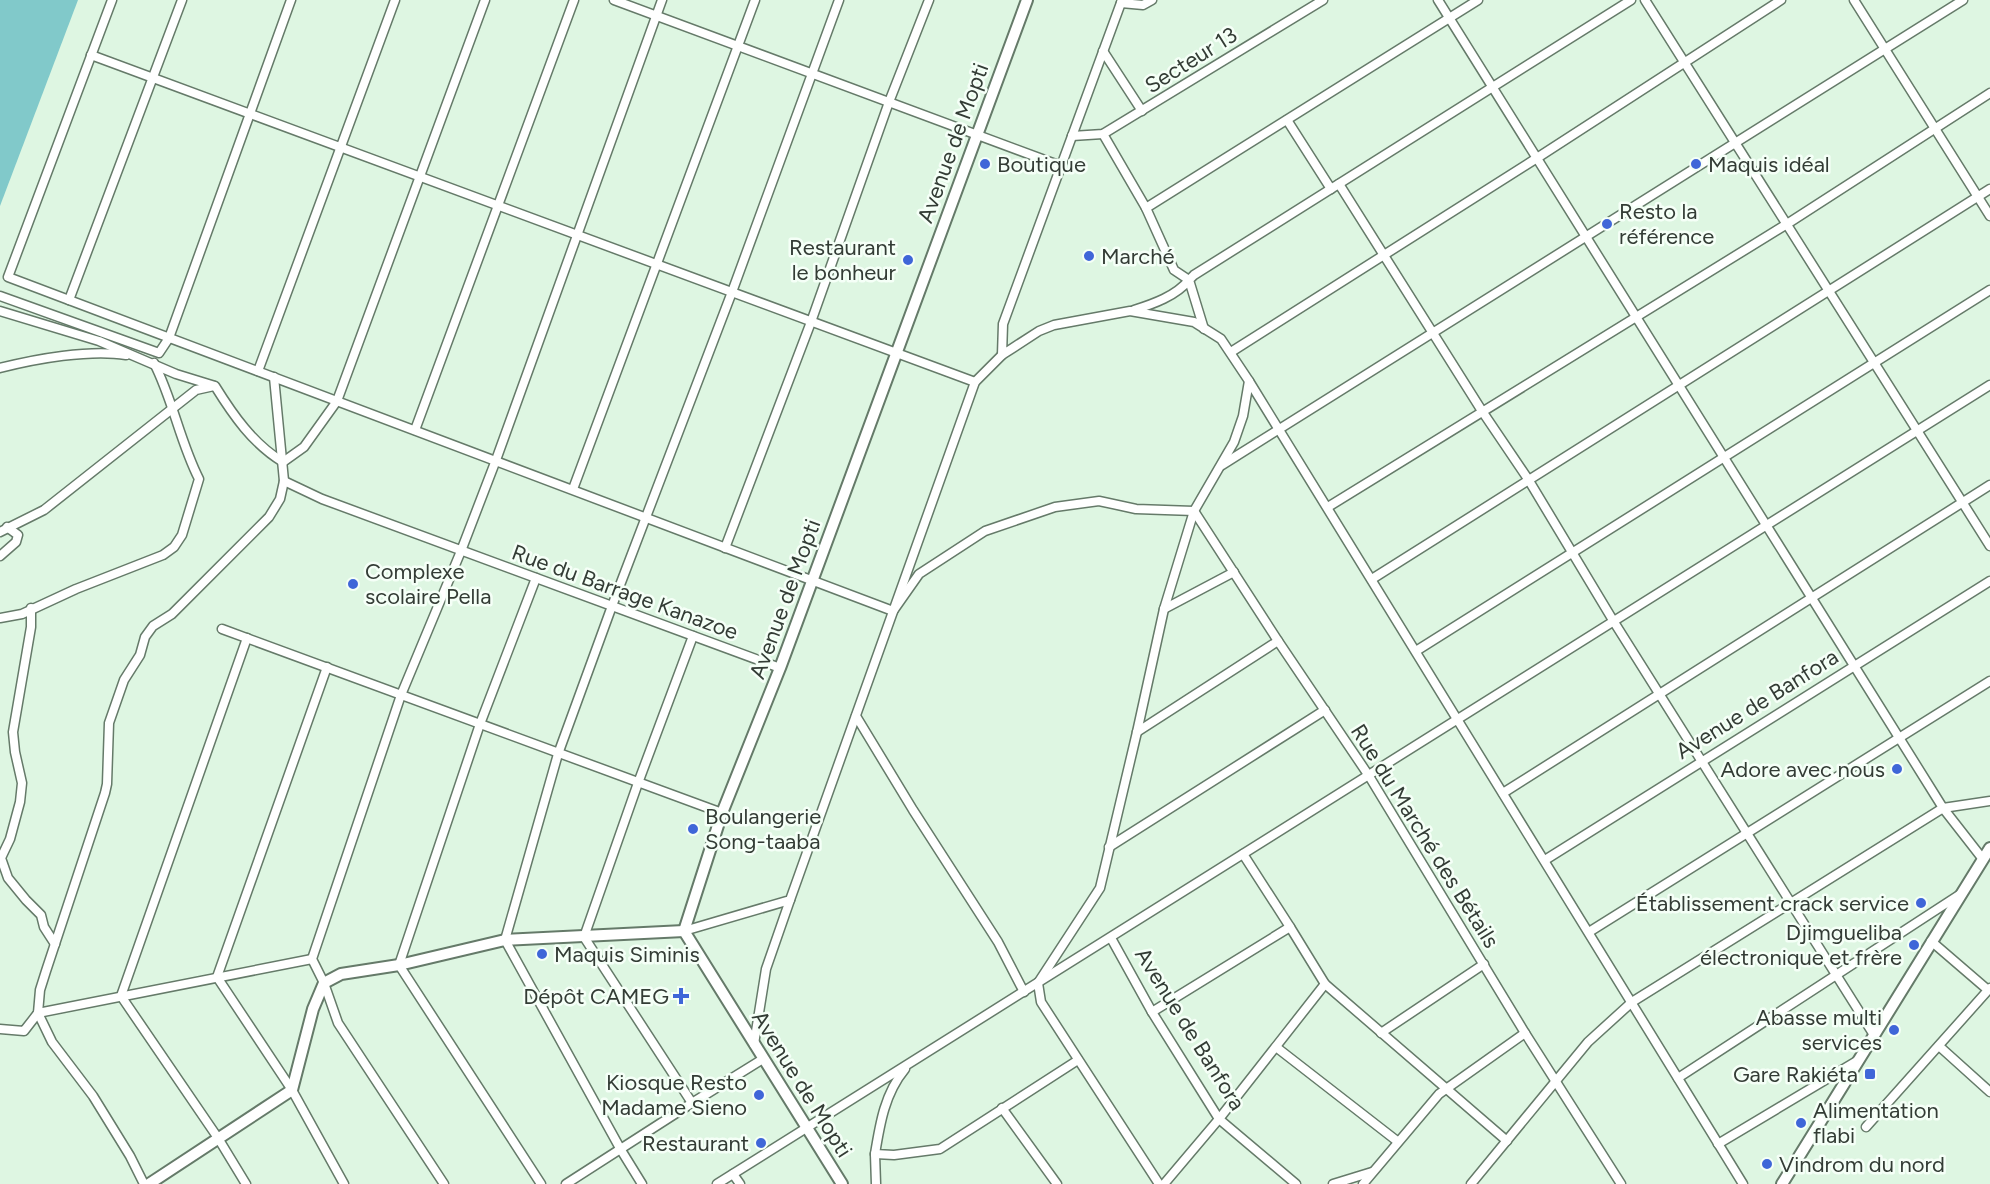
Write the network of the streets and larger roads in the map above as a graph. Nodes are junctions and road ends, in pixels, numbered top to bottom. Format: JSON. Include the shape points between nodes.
{"nodes":[{"id":1,"x":112,"y":0,"type":"edge"},
{"id":2,"x":182,"y":0,"type":"edge"},
{"id":3,"x":291,"y":0,"type":"edge"},
{"id":4,"x":395,"y":0,"type":"edge"},
{"id":5,"x":485,"y":0,"type":"edge"},
{"id":6,"x":574,"y":0,"type":"edge"},
{"id":7,"x":614,"y":0,"type":"edge"},
{"id":8,"x":662,"y":0,"type":"edge"},
{"id":9,"x":755,"y":0,"type":"edge"},
{"id":10,"x":839,"y":0,"type":"edge"},
{"id":11,"x":929,"y":0,"type":"edge"},
{"id":12,"x":1027,"y":0,"type":"edge"},
{"id":13,"x":1152,"y":0,"type":"edge"},
{"id":14,"x":1323,"y":0,"type":"edge"},
{"id":15,"x":1438,"y":0,"type":"edge"},
{"id":16,"x":1478,"y":0,"type":"edge"},
{"id":17,"x":1631,"y":0,"type":"edge"},
{"id":18,"x":1646,"y":0,"type":"edge"},
{"id":19,"x":1781,"y":0,"type":"edge"},
{"id":20,"x":1854,"y":0,"type":"edge"},
{"id":21,"x":1963,"y":0,"type":"edge"},
{"id":22,"x":1121,"y":1,"type":"edge"},
{"id":23,"x":656,"y":16,"type":"junction"},
{"id":24,"x":1450,"y":18,"type":"junction"},
{"id":25,"x":738,"y":46,"type":"junction"},
{"id":26,"x":1885,"y":49,"type":"junction"},
{"id":27,"x":1103,"y":51,"type":"junction"},
{"id":28,"x":91,"y":55,"type":"junction"},
{"id":29,"x":1684,"y":62,"type":"junction"},
{"id":30,"x":811,"y":73,"type":"junction"},
{"id":31,"x":154,"y":78,"type":"junction"},
{"id":32,"x":1493,"y":87,"type":"junction"},
{"id":33,"x":1990,"y":93,"type":"edge"},
{"id":34,"x":889,"y":102,"type":"junction"},
{"id":35,"x":1142,"y":111,"type":"junction"},
{"id":36,"x":250,"y":114,"type":"junction"},
{"id":37,"x":1287,"y":120,"type":"junction"},
{"id":38,"x":1934,"y":128,"type":"junction"},
{"id":39,"x":1103,"y":134,"type":"junction"},
{"id":40,"x":977,"y":135,"type":"junction"},
{"id":41,"x":1072,"y":136,"type":"junction"},
{"id":42,"x":1736,"y":143,"type":"junction"},
{"id":43,"x":340,"y":147,"type":"junction"},
{"id":44,"x":1538,"y":158,"type":"junction"},
{"id":45,"x":1061,"y":166,"type":"junction"},
{"id":46,"x":420,"y":177,"type":"junction"},
{"id":47,"x":1335,"y":186,"type":"junction"},
{"id":48,"x":1990,"y":189,"type":"edge"},
{"id":49,"x":1978,"y":197,"type":"junction"},
{"id":50,"x":499,"y":206,"type":"junction"},
{"id":51,"x":1146,"y":208,"type":"junction"},
{"id":52,"x":1990,"y":216,"type":"edge"},
{"id":53,"x":1787,"y":224,"type":"junction"},
{"id":54,"x":578,"y":236,"type":"junction"},
{"id":55,"x":1586,"y":236,"type":"junction"},
{"id":56,"x":1384,"y":255,"type":"junction"},
{"id":57,"x":656,"y":264,"type":"junction"},
{"id":58,"x":1189,"y":280,"type":"junction"},
{"id":59,"x":1990,"y":290,"type":"edge"},
{"id":60,"x":1829,"y":291,"type":"junction"},
{"id":61,"x":732,"y":292,"type":"junction"},
{"id":62,"x":0,"y":296,"type":"edge"},
{"id":63,"x":69,"y":300,"type":"junction"},
{"id":64,"x":0,"y":311,"type":"edge"},
{"id":65,"x":1130,"y":311,"type":"junction"},
{"id":66,"x":1635,"y":317,"type":"junction"},
{"id":67,"x":811,"y":322,"type":"junction"},
{"id":68,"x":1204,"y":329,"type":"junction"},
{"id":69,"x":1432,"y":333,"type":"junction"},
{"id":70,"x":170,"y":338,"type":"junction"},
{"id":71,"x":1231,"y":352,"type":"junction"},
{"id":72,"x":896,"y":353,"type":"junction"},
{"id":73,"x":1002,"y":355,"type":"junction"},
{"id":74,"x":138,"y":357,"type":"junction"},
{"id":75,"x":154,"y":363,"type":"junction"},
{"id":76,"x":1874,"y":363,"type":"junction"},
{"id":77,"x":0,"y":368,"type":"edge"},
{"id":78,"x":258,"y":371,"type":"junction"},
{"id":79,"x":274,"y":377,"type":"junction"},
{"id":80,"x":1249,"y":381,"type":"junction"},
{"id":81,"x":975,"y":382,"type":"junction"},
{"id":82,"x":1678,"y":385,"type":"junction"},
{"id":83,"x":1990,"y":385,"type":"edge"},
{"id":84,"x":215,"y":386,"type":"junction"},
{"id":85,"x":337,"y":401,"type":"junction"},
{"id":86,"x":172,"y":407,"type":"junction"},
{"id":87,"x":1482,"y":411,"type":"junction"},
{"id":88,"x":1280,"y":429,"type":"junction"},
{"id":89,"x":1917,"y":429,"type":"junction"},
{"id":90,"x":415,"y":430,"type":"junction"},
{"id":91,"x":1725,"y":457,"type":"junction"},
{"id":92,"x":496,"y":460,"type":"junction"},
{"id":93,"x":283,"y":462,"type":"junction"},
{"id":94,"x":1219,"y":467,"type":"junction"},
{"id":95,"x":1528,"y":479,"type":"junction"},
{"id":96,"x":284,"y":481,"type":"junction"},
{"id":97,"x":1990,"y":485,"type":"edge"},
{"id":98,"x":573,"y":489,"type":"junction"},
{"id":99,"x":1962,"y":502,"type":"junction"},
{"id":100,"x":1328,"y":507,"type":"junction"},
{"id":101,"x":1194,"y":511,"type":"junction"},
{"id":102,"x":646,"y":517,"type":"junction"},
{"id":103,"x":1767,"y":526,"type":"junction"},
{"id":104,"x":4,"y":530,"type":"edge"},
{"id":105,"x":1990,"y":546,"type":"edge"},
{"id":106,"x":725,"y":548,"type":"junction"},
{"id":107,"x":461,"y":550,"type":"junction"},
{"id":108,"x":1573,"y":553,"type":"junction"},
{"id":109,"x":0,"y":556,"type":"edge"},
{"id":110,"x":1234,"y":572,"type":"junction"},
{"id":111,"x":536,"y":578,"type":"junction"},
{"id":112,"x":813,"y":579,"type":"junction"},
{"id":113,"x":1372,"y":579,"type":"junction"},
{"id":114,"x":1990,"y":581,"type":"edge"},
{"id":115,"x":1812,"y":598,"type":"junction"},
{"id":116,"x":612,"y":606,"type":"junction"},
{"id":117,"x":31,"y":608,"type":"junction"},
{"id":118,"x":1164,"y":609,"type":"junction"},
{"id":119,"x":893,"y":611,"type":"junction"},
{"id":120,"x":0,"y":618,"type":"edge"},
{"id":121,"x":1614,"y":622,"type":"junction"},
{"id":122,"x":222,"y":629,"type":"dead end"},
{"id":123,"x":693,"y":636,"type":"junction"},
{"id":124,"x":247,"y":638,"type":"junction"},
{"id":125,"x":1278,"y":641,"type":"junction"},
{"id":126,"x":1416,"y":651,"type":"junction"},
{"id":127,"x":1855,"y":666,"type":"junction"},
{"id":128,"x":327,"y":667,"type":"junction"},
{"id":129,"x":780,"y":668,"type":"junction"},
{"id":130,"x":1990,"y":681,"type":"edge"},
{"id":131,"x":1659,"y":694,"type":"junction"},
{"id":132,"x":401,"y":695,"type":"junction"},
{"id":133,"x":1325,"y":710,"type":"junction"},
{"id":134,"x":856,"y":716,"type":"junction"},
{"id":135,"x":1458,"y":720,"type":"junction"},
{"id":136,"x":480,"y":724,"type":"junction"},
{"id":137,"x":1137,"y":732,"type":"junction"},
{"id":138,"x":1899,"y":738,"type":"junction"},
{"id":139,"x":558,"y":754,"type":"junction"},
{"id":140,"x":1702,"y":762,"type":"junction"},
{"id":141,"x":1369,"y":776,"type":"junction"},
{"id":142,"x":638,"y":783,"type":"junction"},
{"id":143,"x":1503,"y":793,"type":"junction"},
{"id":144,"x":1990,"y":801,"type":"edge"},
{"id":145,"x":1943,"y":808,"type":"junction"},
{"id":146,"x":722,"y":813,"type":"junction"},
{"id":147,"x":1747,"y":833,"type":"junction"},
{"id":148,"x":1109,"y":847,"type":"junction"},
{"id":149,"x":1990,"y":848,"type":"edge"},
{"id":150,"x":1243,"y":854,"type":"junction"},
{"id":151,"x":1,"y":858,"type":"edge"},
{"id":152,"x":1982,"y":858,"type":"junction"},
{"id":153,"x":1545,"y":860,"type":"junction"},
{"id":154,"x":1960,"y":895,"type":"junction"},
{"id":155,"x":790,"y":900,"type":"junction"},
{"id":156,"x":1791,"y":903,"type":"junction"},
{"id":157,"x":1290,"y":927,"type":"junction"},
{"id":158,"x":684,"y":931,"type":"junction"},
{"id":159,"x":1588,"y":932,"type":"junction"},
{"id":160,"x":584,"y":937,"type":"junction"},
{"id":161,"x":1111,"y":938,"type":"junction"},
{"id":162,"x":505,"y":940,"type":"junction"},
{"id":163,"x":1931,"y":941,"type":"junction"},
{"id":164,"x":55,"y":944,"type":"junction"},
{"id":165,"x":312,"y":958,"type":"junction"},
{"id":166,"x":1484,"y":964,"type":"junction"},
{"id":167,"x":399,"y":965,"type":"junction"},
{"id":168,"x":1836,"y":975,"type":"junction"},
{"id":169,"x":217,"y":977,"type":"junction"},
{"id":170,"x":324,"y":983,"type":"junction"},
{"id":171,"x":1038,"y":983,"type":"junction"},
{"id":172,"x":1325,"y":984,"type":"junction"},
{"id":173,"x":1989,"y":989,"type":"edge"},
{"id":174,"x":1024,"y":992,"type":"junction"},
{"id":175,"x":121,"y":996,"type":"junction"},
{"id":176,"x":1632,"y":1002,"type":"junction"},
{"id":177,"x":1152,"y":1012,"type":"junction"},
{"id":178,"x":38,"y":1013,"type":"junction"},
{"id":179,"x":0,"y":1029,"type":"edge"},
{"id":180,"x":1381,"y":1033,"type":"junction"},
{"id":181,"x":1526,"y":1033,"type":"junction"},
{"id":182,"x":1874,"y":1035,"type":"junction"},
{"id":183,"x":754,"y":1044,"type":"junction"},
{"id":184,"x":1939,"y":1046,"type":"junction"},
{"id":185,"x":1276,"y":1047,"type":"junction"},
{"id":186,"x":763,"y":1059,"type":"junction"},
{"id":187,"x":1078,"y":1060,"type":"junction"},
{"id":188,"x":1858,"y":1060,"type":"junction"},
{"id":189,"x":909,"y":1064,"type":"junction"},
{"id":190,"x":1678,"y":1078,"type":"junction"},
{"id":191,"x":1555,"y":1082,"type":"junction"},
{"id":192,"x":1446,"y":1088,"type":"junction"},
{"id":193,"x":292,"y":1090,"type":"junction"},
{"id":194,"x":1990,"y":1092,"type":"edge"},
{"id":195,"x":692,"y":1103,"type":"junction"},
{"id":196,"x":1002,"y":1108,"type":"junction"},
{"id":197,"x":1219,"y":1119,"type":"junction"},
{"id":198,"x":1866,"y":1127,"type":"dead end"},
{"id":199,"x":807,"y":1128,"type":"junction"},
{"id":200,"x":218,"y":1138,"type":"junction"},
{"id":201,"x":1507,"y":1141,"type":"junction"},
{"id":202,"x":1397,"y":1142,"type":"junction"},
{"id":203,"x":1718,"y":1144,"type":"junction"},
{"id":204,"x":621,"y":1150,"type":"junction"},
{"id":205,"x":875,"y":1154,"type":"junction"},
{"id":206,"x":1373,"y":1172,"type":"junction"},
{"id":207,"x":733,"y":1174,"type":"junction"},
{"id":208,"x":147,"y":1184,"type":"edge"},
{"id":209,"x":246,"y":1184,"type":"edge"},
{"id":210,"x":344,"y":1184,"type":"edge"},
{"id":211,"x":444,"y":1184,"type":"edge"},
{"id":212,"x":541,"y":1184,"type":"edge"},
{"id":213,"x":566,"y":1184,"type":"edge"},
{"id":214,"x":642,"y":1184,"type":"edge"},
{"id":215,"x":717,"y":1184,"type":"edge"},
{"id":216,"x":740,"y":1184,"type":"edge"},
{"id":217,"x":842,"y":1184,"type":"edge"},
{"id":218,"x":876,"y":1184,"type":"edge"},
{"id":219,"x":1057,"y":1184,"type":"edge"},
{"id":220,"x":1160,"y":1184,"type":"edge"},
{"id":221,"x":1164,"y":1184,"type":"edge"},
{"id":222,"x":1296,"y":1184,"type":"edge"},
{"id":223,"x":1333,"y":1184,"type":"edge"},
{"id":224,"x":1363,"y":1184,"type":"edge"},
{"id":225,"x":1471,"y":1184,"type":"edge"},
{"id":226,"x":1621,"y":1184,"type":"edge"},
{"id":227,"x":1743,"y":1184,"type":"edge"},
{"id":228,"x":1782,"y":1184,"type":"edge"}],
"edges":[{"from":1,"to":28,"type":"street"},
{"from":2,"to":31,"type":"street"},
{"from":3,"to":36,"type":"street"},
{"from":4,"to":43,"type":"street"},
{"from":5,"to":46,"type":"street"},
{"from":6,"to":50,"type":"street"},
{"from":7,"to":23,"type":"street"},
{"from":8,"to":23,"type":"street"},
{"from":9,"to":25,"type":"street"},
{"from":10,"to":30,"type":"street"},
{"from":11,"to":34,"type":"street"},
{"from":12,"to":40,"type":"street","name":"Avenue de Mopti"},
{"from":13,"to":22,"type":"street","via":[[1143,5]]},
{"from":14,"to":35,"type":"street","name":"Secteur 13"},
{"from":15,"to":24,"type":"street"},
{"from":16,"to":24,"type":"street"},
{"from":17,"to":32,"type":"street"},
{"from":18,"to":29,"type":"street"},
{"from":19,"to":29,"type":"street"},
{"from":20,"to":26,"type":"street"},
{"from":21,"to":26,"type":"street"},
{"from":22,"to":27,"type":"street"},
{"from":23,"to":25,"type":"street"},
{"from":23,"to":54,"type":"street"},
{"from":24,"to":32,"type":"street"},
{"from":24,"to":37,"type":"street"},
{"from":25,"to":30,"type":"street"},
{"from":25,"to":57,"type":"street"},
{"from":26,"to":38,"type":"street"},
{"from":26,"to":42,"type":"street"},
{"from":27,"to":35,"type":"street"},
{"from":27,"to":41,"type":"street"},
{"from":28,"to":31,"type":"street"},
{"from":28,"to":63,"type":"street","via":[[8,278]]},
{"from":29,"to":42,"type":"street"},
{"from":29,"to":44,"type":"street"},
{"from":30,"to":34,"type":"street"},
{"from":30,"to":61,"type":"street"},
{"from":31,"to":36,"type":"street"},
{"from":31,"to":63,"type":"street"},
{"from":32,"to":44,"type":"street"},
{"from":32,"to":47,"type":"street"},
{"from":33,"to":38,"type":"street"},
{"from":34,"to":40,"type":"street"},
{"from":34,"to":67,"type":"street"},
{"from":35,"to":39,"type":"street","name":"Secteur 13"},
{"from":36,"to":43,"type":"street"},
{"from":36,"to":70,"type":"street"},
{"from":37,"to":47,"type":"street"},
{"from":37,"to":51,"type":"street"},
{"from":38,"to":49,"type":"street"},
{"from":38,"to":53,"type":"street"},
{"from":39,"to":41,"type":"street","name":"Secteur 13"},
{"from":39,"to":51,"type":"street"},
{"from":40,"to":45,"type":"street"},
{"from":40,"to":72,"type":"street","name":"Avenue de Mopti"},
{"from":41,"to":45,"type":"street"},
{"from":42,"to":53,"type":"street"},
{"from":42,"to":55,"type":"street"},
{"from":43,"to":46,"type":"street"},
{"from":43,"to":78,"type":"street"},
{"from":44,"to":55,"type":"street"},
{"from":44,"to":56,"type":"street"},
{"from":45,"to":73,"type":"street","via":[[1003,324]]},
{"from":46,"to":50,"type":"street"},
{"from":46,"to":85,"type":"street"},
{"from":47,"to":56,"type":"street"},
{"from":47,"to":58,"type":"street"},
{"from":48,"to":49,"type":"street"},
{"from":49,"to":52,"type":"street"},
{"from":49,"to":60,"type":"street"},
{"from":50,"to":54,"type":"street"},
{"from":50,"to":90,"type":"street"},
{"from":51,"to":58,"type":"street","via":[[1173,270]]},
{"from":53,"to":60,"type":"street"},
{"from":53,"to":66,"type":"street"},
{"from":54,"to":57,"type":"street"},
{"from":54,"to":92,"type":"street"},
{"from":55,"to":66,"type":"street"},
{"from":55,"to":69,"type":"street"},
{"from":56,"to":69,"type":"street"},
{"from":56,"to":71,"type":"street"},
{"from":57,"to":61,"type":"street"},
{"from":57,"to":98,"type":"street"},
{"from":58,"to":65,"type":"street","via":[[1154,304]]},
{"from":58,"to":68,"type":"street"},
{"from":59,"to":76,"type":"street"},
{"from":60,"to":76,"type":"street"},
{"from":60,"to":82,"type":"street"},
{"from":61,"to":67,"type":"street"},
{"from":61,"to":102,"type":"street"},
{"from":62,"to":70,"type":"street","via":[[159,353]]},
{"from":63,"to":70,"type":"street"},
{"from":64,"to":74,"type":"street","via":[[99,340]]},
{"from":65,"to":68,"type":"street","via":[[1182,319]]},
{"from":65,"to":73,"type":"street","via":[[1054,325]]},
{"from":66,"to":82,"type":"street"},
{"from":66,"to":87,"type":"street"},
{"from":67,"to":72,"type":"street"},
{"from":67,"to":106,"type":"street"},
{"from":68,"to":71,"type":"street","via":[[1221,339]]},
{"from":69,"to":87,"type":"street"},
{"from":69,"to":88,"type":"street"},
{"from":70,"to":78,"type":"street"},
{"from":71,"to":80,"type":"street"},
{"from":72,"to":81,"type":"street"},
{"from":72,"to":112,"type":"street","name":"Avenue de Mopti"},
{"from":73,"to":81,"type":"street"},
{"from":74,"to":75,"type":"street"},
{"from":74,"to":77,"type":"street","via":[[104,353]]},
{"from":75,"to":84,"type":"street"},
{"from":75,"to":86,"type":"street"},
{"from":76,"to":89,"type":"street"},
{"from":76,"to":91,"type":"street"},
{"from":78,"to":79,"type":"street"},
{"from":79,"to":85,"type":"street"},
{"from":79,"to":93,"type":"street"},
{"from":80,"to":88,"type":"street"},
{"from":80,"to":94,"type":"street","via":[[1234,442]]},
{"from":81,"to":119,"type":"street"},
{"from":82,"to":91,"type":"street"},
{"from":82,"to":95,"type":"street"},
{"from":83,"to":89,"type":"street"},
{"from":84,"to":86,"type":"street","via":[[196,390]]},
{"from":84,"to":93,"type":"street","via":[[253,438]]},
{"from":85,"to":90,"type":"street"},
{"from":85,"to":93,"type":"street","via":[[304,447]]},
{"from":86,"to":104,"type":"street","via":[[44,510]]},
{"from":86,"to":117,"type":"street","via":[[199,479],[182,535],[174,547],[163,555]]},
{"from":87,"to":95,"type":"street"},
{"from":87,"to":100,"type":"street"},
{"from":88,"to":94,"type":"street"},
{"from":88,"to":100,"type":"street"},
{"from":89,"to":99,"type":"street"},
{"from":89,"to":103,"type":"street"},
{"from":90,"to":92,"type":"street"},
{"from":91,"to":103,"type":"street"},
{"from":91,"to":108,"type":"street"},
{"from":92,"to":98,"type":"street"},
{"from":92,"to":107,"type":"street"},
{"from":93,"to":96,"type":"street"},
{"from":94,"to":101,"type":"street"},
{"from":95,"to":108,"type":"street"},
{"from":95,"to":113,"type":"street"},
{"from":96,"to":107,"type":"street","name":"Rue du Barrage Kanazoe","via":[[322,500]]},
{"from":96,"to":164,"type":"street","via":[[280,499],[269,517],[145,637],[109,723],[105,793]]},
{"from":97,"to":99,"type":"street"},
{"from":98,"to":102,"type":"street"},
{"from":99,"to":105,"type":"street"},
{"from":99,"to":115,"type":"street"},
{"from":100,"to":113,"type":"street"},
{"from":101,"to":110,"type":"street","name":"Rue du Marché des Bétails"},
{"from":101,"to":118,"type":"street"},
{"from":101,"to":119,"type":"street","via":[[1136,509],[1099,501],[1054,507],[985,531],[919,574]]},
{"from":102,"to":106,"type":"street"},
{"from":102,"to":116,"type":"street"},
{"from":103,"to":115,"type":"street"},
{"from":103,"to":121,"type":"street"},
{"from":104,"to":109,"type":"street","via":[[18,535],[16,542]]},
{"from":106,"to":112,"type":"street"},
{"from":107,"to":111,"type":"street","name":"Rue du Barrage Kanazoe"},
{"from":107,"to":132,"type":"street"},
{"from":108,"to":121,"type":"street"},
{"from":108,"to":126,"type":"street"},
{"from":110,"to":118,"type":"street"},
{"from":110,"to":125,"type":"street","name":"Rue du Marché des Bétails"},
{"from":111,"to":116,"type":"street","name":"Rue du Barrage Kanazoe"},
{"from":111,"to":136,"type":"street"},
{"from":112,"to":119,"type":"street"},
{"from":112,"to":129,"type":"street","name":"Avenue de Mopti"},
{"from":113,"to":126,"type":"street"},
{"from":114,"to":127,"type":"street","name":"Avenue de Banfora"},
{"from":115,"to":127,"type":"street"},
{"from":115,"to":131,"type":"street"},
{"from":116,"to":123,"type":"street","name":"Rue du Barrage Kanazoe"},
{"from":116,"to":139,"type":"street"},
{"from":117,"to":120,"type":"street"},
{"from":117,"to":151,"type":"street","via":[[13,732],[22,783],[20,802]]},
{"from":118,"to":137,"type":"street"},
{"from":119,"to":134,"type":"street"},
{"from":121,"to":131,"type":"street"},
{"from":121,"to":135,"type":"street"},
{"from":122,"to":124,"type":"street"},
{"from":123,"to":129,"type":"street","name":"Rue du Barrage Kanazoe"},
{"from":123,"to":142,"type":"street"},
{"from":124,"to":128,"type":"street"},
{"from":124,"to":175,"type":"street"},
{"from":125,"to":133,"type":"street","name":"Rue du Marché des Bétails"},
{"from":125,"to":137,"type":"street"},
{"from":126,"to":135,"type":"street"},
{"from":127,"to":138,"type":"street"},
{"from":127,"to":140,"type":"street","name":"Avenue de Banfora"},
{"from":128,"to":132,"type":"street"},
{"from":128,"to":169,"type":"street"},
{"from":129,"to":146,"type":"street","name":"Avenue de Mopti"},
{"from":130,"to":138,"type":"street"},
{"from":131,"to":140,"type":"street"},
{"from":131,"to":143,"type":"street"},
{"from":132,"to":136,"type":"street"},
{"from":132,"to":165,"type":"street"},
{"from":133,"to":141,"type":"street","name":"Rue du Marché des Bétails"},
{"from":133,"to":148,"type":"street"},
{"from":134,"to":155,"type":"street"},
{"from":134,"to":174,"type":"street","via":[[998,942]]},
{"from":135,"to":141,"type":"street"},
{"from":135,"to":143,"type":"street"},
{"from":136,"to":139,"type":"street"},
{"from":136,"to":167,"type":"street"},
{"from":137,"to":148,"type":"street"},
{"from":138,"to":145,"type":"street"},
{"from":138,"to":147,"type":"street"},
{"from":139,"to":142,"type":"street"},
{"from":139,"to":162,"type":"street"},
{"from":140,"to":147,"type":"street"},
{"from":140,"to":153,"type":"street","name":"Avenue de Banfora"},
{"from":141,"to":150,"type":"street"},
{"from":141,"to":166,"type":"street","name":"Rue du Marché des Bétails"},
{"from":142,"to":146,"type":"street"},
{"from":142,"to":160,"type":"street"},
{"from":143,"to":153,"type":"street"},
{"from":144,"to":145,"type":"street"},
{"from":145,"to":152,"type":"street"},
{"from":145,"to":156,"type":"street"},
{"from":146,"to":158,"type":"street","name":"Avenue de Mopti"},
{"from":147,"to":156,"type":"street"},
{"from":147,"to":159,"type":"street"},
{"from":148,"to":171,"type":"street","via":[[1100,888]]},
{"from":149,"to":152,"type":"street"},
{"from":150,"to":157,"type":"street"},
{"from":150,"to":161,"type":"street"},
{"from":151,"to":164,"type":"street","via":[[8,878],[41,915]]},
{"from":152,"to":154,"type":"street"},
{"from":153,"to":159,"type":"street"},
{"from":154,"to":163,"type":"street"},
{"from":154,"to":168,"type":"street"},
{"from":155,"to":158,"type":"street"},
{"from":155,"to":183,"type":"street","via":[[766,969]]},
{"from":156,"to":168,"type":"street"},
{"from":156,"to":176,"type":"street"},
{"from":157,"to":172,"type":"street"},
{"from":157,"to":177,"type":"street"},
{"from":158,"to":160,"type":"street"},
{"from":158,"to":183,"type":"street","name":"Avenue de Mopti"},
{"from":159,"to":176,"type":"street"},
{"from":160,"to":162,"type":"street"},
{"from":160,"to":195,"type":"street"},
{"from":161,"to":171,"type":"street"},
{"from":161,"to":177,"type":"street","name":"Avenue de Banfora"},
{"from":162,"to":167,"type":"street"},
{"from":162,"to":204,"type":"street"},
{"from":163,"to":173,"type":"street"},
{"from":163,"to":182,"type":"street"},
{"from":164,"to":178,"type":"street","via":[[40,990]]},
{"from":165,"to":169,"type":"street"},
{"from":165,"to":170,"type":"street"},
{"from":166,"to":180,"type":"street"},
{"from":166,"to":181,"type":"street","name":"Rue du Marché des Bétails"},
{"from":167,"to":170,"type":"street","via":[[341,974]]},
{"from":167,"to":212,"type":"street"},
{"from":168,"to":182,"type":"street"},
{"from":168,"to":190,"type":"street"},
{"from":169,"to":175,"type":"street"},
{"from":169,"to":193,"type":"street"},
{"from":170,"to":193,"type":"street","via":[[313,1009]]},
{"from":170,"to":211,"type":"street","via":[[338,1023]]},
{"from":171,"to":174,"type":"street"},
{"from":171,"to":187,"type":"street","via":[[1041,1002]]},
{"from":172,"to":180,"type":"street"},
{"from":172,"to":185,"type":"street"},
{"from":173,"to":184,"type":"street"},
{"from":174,"to":189,"type":"street"},
{"from":175,"to":178,"type":"street"},
{"from":175,"to":200,"type":"street"},
{"from":176,"to":190,"type":"street"},
{"from":176,"to":191,"type":"street","via":[[1588,1042]]},
{"from":177,"to":197,"type":"street","name":"Avenue de Banfora"},
{"from":178,"to":179,"type":"street","via":[[24,1031]]},
{"from":178,"to":208,"type":"street","via":[[52,1042],[93,1096]]},
{"from":180,"to":192,"type":"street"},
{"from":181,"to":191,"type":"street","name":"Rue du Marché des Bétails"},
{"from":181,"to":192,"type":"street"},
{"from":182,"to":188,"type":"street"},
{"from":183,"to":186,"type":"street","name":"Avenue de Mopti"},
{"from":184,"to":194,"type":"street"},
{"from":184,"to":198,"type":"street"},
{"from":185,"to":197,"type":"street"},
{"from":185,"to":202,"type":"street"},
{"from":186,"to":195,"type":"street"},
{"from":186,"to":199,"type":"street","name":"Avenue de Mopti"},
{"from":187,"to":196,"type":"street"},
{"from":187,"to":220,"type":"street"},
{"from":188,"to":203,"type":"street"},
{"from":188,"to":228,"type":"street"},
{"from":189,"to":199,"type":"street"},
{"from":189,"to":205,"type":"street","via":[[897,1079],[881,1115]]},
{"from":190,"to":203,"type":"street"},
{"from":191,"to":201,"type":"street"},
{"from":191,"to":226,"type":"street","name":"Rue du Marché des Bétails"},
{"from":192,"to":201,"type":"street"},
{"from":192,"to":202,"type":"street"},
{"from":193,"to":200,"type":"street"},
{"from":193,"to":210,"type":"street"},
{"from":195,"to":204,"type":"street"},
{"from":196,"to":205,"type":"street","via":[[940,1149]]},
{"from":196,"to":219,"type":"street"},
{"from":197,"to":221,"type":"street"},
{"from":197,"to":222,"type":"street","name":"Avenue de Banfora"},
{"from":199,"to":207,"type":"street"},
{"from":199,"to":217,"type":"street","name":"Avenue de Mopti"},
{"from":200,"to":208,"type":"street"},
{"from":200,"to":209,"type":"street"},
{"from":201,"to":225,"type":"street"},
{"from":202,"to":206,"type":"street"},
{"from":203,"to":227,"type":"street"},
{"from":204,"to":213,"type":"street"},
{"from":204,"to":214,"type":"street"},
{"from":205,"to":218,"type":"street"},
{"from":206,"to":223,"type":"street"},
{"from":206,"to":224,"type":"street"},
{"from":207,"to":215,"type":"street"},
{"from":207,"to":216,"type":"street"}]}
